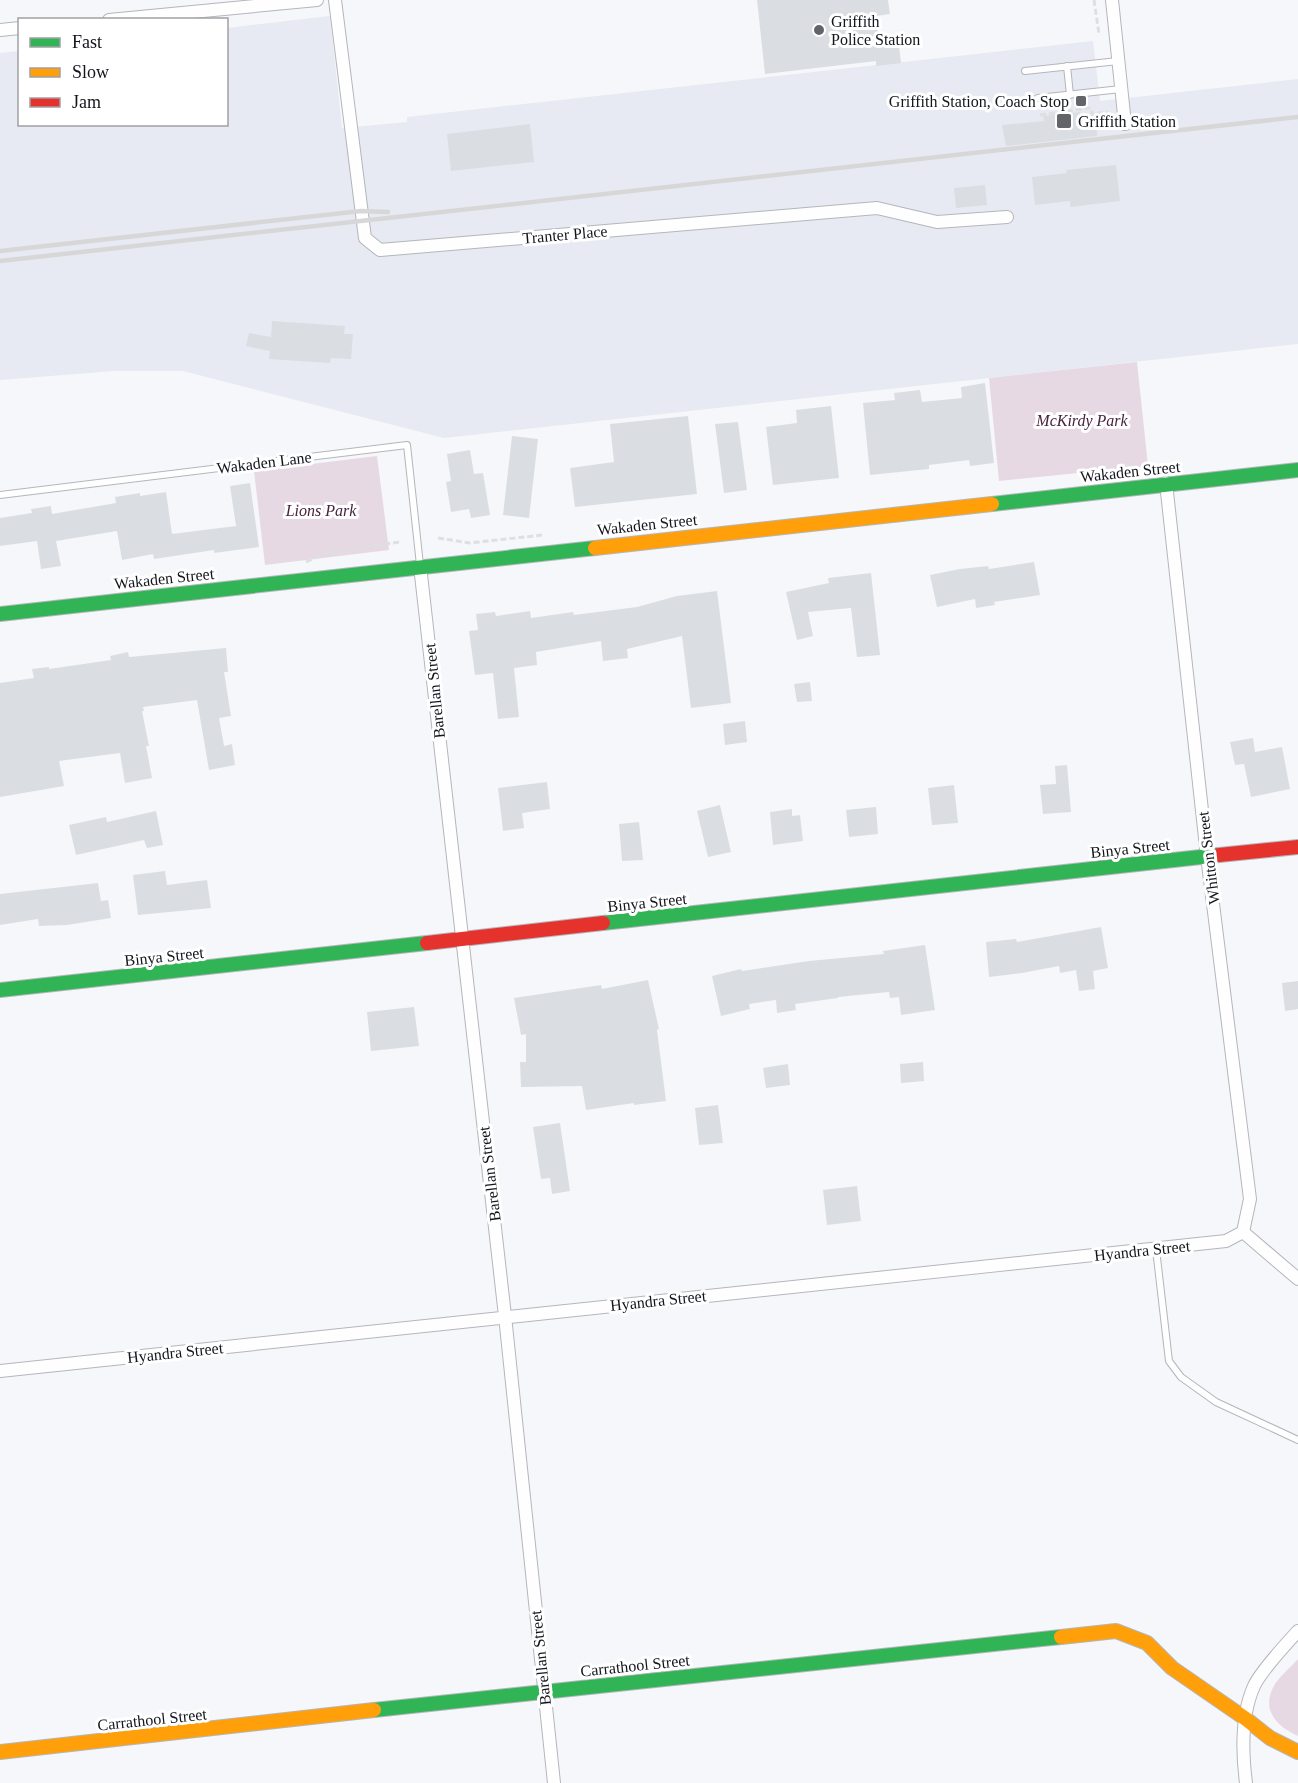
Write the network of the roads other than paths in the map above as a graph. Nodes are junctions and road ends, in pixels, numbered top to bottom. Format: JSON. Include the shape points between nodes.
{"nodes":[{"id":1,"x":317,"y":0,"type":"edge"},
{"id":2,"x":335,"y":0,"type":"edge"},
{"id":3,"x":1113,"y":3,"type":"edge"},
{"id":4,"x":130,"y":18,"type":"edge"},
{"id":5,"x":18,"y":28,"type":"edge"},
{"id":6,"x":0,"y":30,"type":"edge"},
{"id":7,"x":1119,"y":61,"type":"junction"},
{"id":8,"x":1067,"y":66,"type":"junction"},
{"id":9,"x":1025,"y":71,"type":"dead end"},
{"id":10,"x":1121,"y":89,"type":"junction"},
{"id":11,"x":1070,"y":95,"type":"junction"},
{"id":12,"x":1038,"y":98,"type":"dead end"},
{"id":13,"x":1125,"y":124,"type":"dead end"},
{"id":14,"x":1007,"y":217,"type":"dead end"},
{"id":15,"x":1298,"y":470,"type":"edge"},
{"id":16,"x":1166,"y":483,"type":"junction"},
{"id":17,"x":0,"y":495,"type":"edge"},
{"id":18,"x":420,"y":566,"type":"junction"},
{"id":19,"x":0,"y":614,"type":"edge"},
{"id":20,"x":1298,"y":847,"type":"edge"},
{"id":21,"x":1207,"y":856,"type":"junction"},
{"id":22,"x":462,"y":940,"type":"junction"},
{"id":23,"x":0,"y":990,"type":"edge"},
{"id":24,"x":1243,"y":1232,"type":"junction"},
{"id":25,"x":1156,"y":1248,"type":"junction"},
{"id":26,"x":1298,"y":1279,"type":"edge"},
{"id":27,"x":505,"y":1316,"type":"junction"},
{"id":28,"x":0,"y":1371,"type":"edge"},
{"id":29,"x":1298,"y":1440,"type":"edge"},
{"id":30,"x":1298,"y":1631,"type":"edge"},
{"id":31,"x":543,"y":1691,"type":"junction"},
{"id":32,"x":1246,"y":1719,"type":"junction"},
{"id":33,"x":0,"y":1752,"type":"edge"},
{"id":34,"x":1298,"y":1752,"type":"edge"},
{"id":35,"x":554,"y":1783,"type":"edge"},
{"id":36,"x":1246,"y":1783,"type":"edge"}],
"edges":[{"from":1,"to":4,"type":"street"},
{"from":2,"to":14,"type":"street","name":"Tranter Place","via":[[365,238],[380,250],[877,208],[938,222]]},
{"from":3,"to":7,"type":"street"},
{"from":5,"to":6,"type":"street"},
{"from":7,"to":8,"type":"lane"},
{"from":7,"to":10,"type":"street"},
{"from":8,"to":9,"type":"lane"},
{"from":8,"to":11,"type":"lane"},
{"from":10,"to":11,"type":"lane"},
{"from":10,"to":13,"type":"street"},
{"from":11,"to":12,"type":"lane"},
{"from":15,"to":16,"type":"street","name":"Wakaden Street"},
{"from":16,"to":18,"type":"street","name":"Wakaden Street"},
{"from":16,"to":21,"type":"street","name":"Whitton Street"},
{"from":17,"to":18,"type":"lane","name":"Wakaden Lane","via":[[406,445]]},
{"from":18,"to":19,"type":"street","name":"Wakaden Street"},
{"from":18,"to":22,"type":"street","name":"Barellan Street"},
{"from":20,"to":21,"type":"street","name":"Binya Street"},
{"from":21,"to":22,"type":"street","name":"Binya Street"},
{"from":21,"to":24,"type":"street","name":"Whitton Street","via":[[1250,1199]]},
{"from":22,"to":23,"type":"street","name":"Binya Street"},
{"from":22,"to":27,"type":"street","name":"Barellan Street"},
{"from":24,"to":25,"type":"street","name":"Hyandra Street","via":[[1226,1241]]},
{"from":24,"to":26,"type":"street"},
{"from":25,"to":27,"type":"street","name":"Hyandra Street"},
{"from":25,"to":29,"type":"lane","via":[[1169,1362],[1181,1377],[1216,1402]]},
{"from":27,"to":28,"type":"street","name":"Hyandra Street"},
{"from":27,"to":31,"type":"street","name":"Barellan Street"},
{"from":30,"to":32,"type":"street","via":[[1255,1685]]},
{"from":31,"to":32,"type":"street","name":"Carrathool Street","via":[[1116,1631],[1147,1643],[1172,1668]]},
{"from":31,"to":33,"type":"street","name":"Carrathool Street"},
{"from":31,"to":35,"type":"street","name":"Barellan Street"},
{"from":32,"to":34,"type":"street","name":"Carrathool Street","via":[[1270,1738]]},
{"from":32,"to":36,"type":"street"}]}
